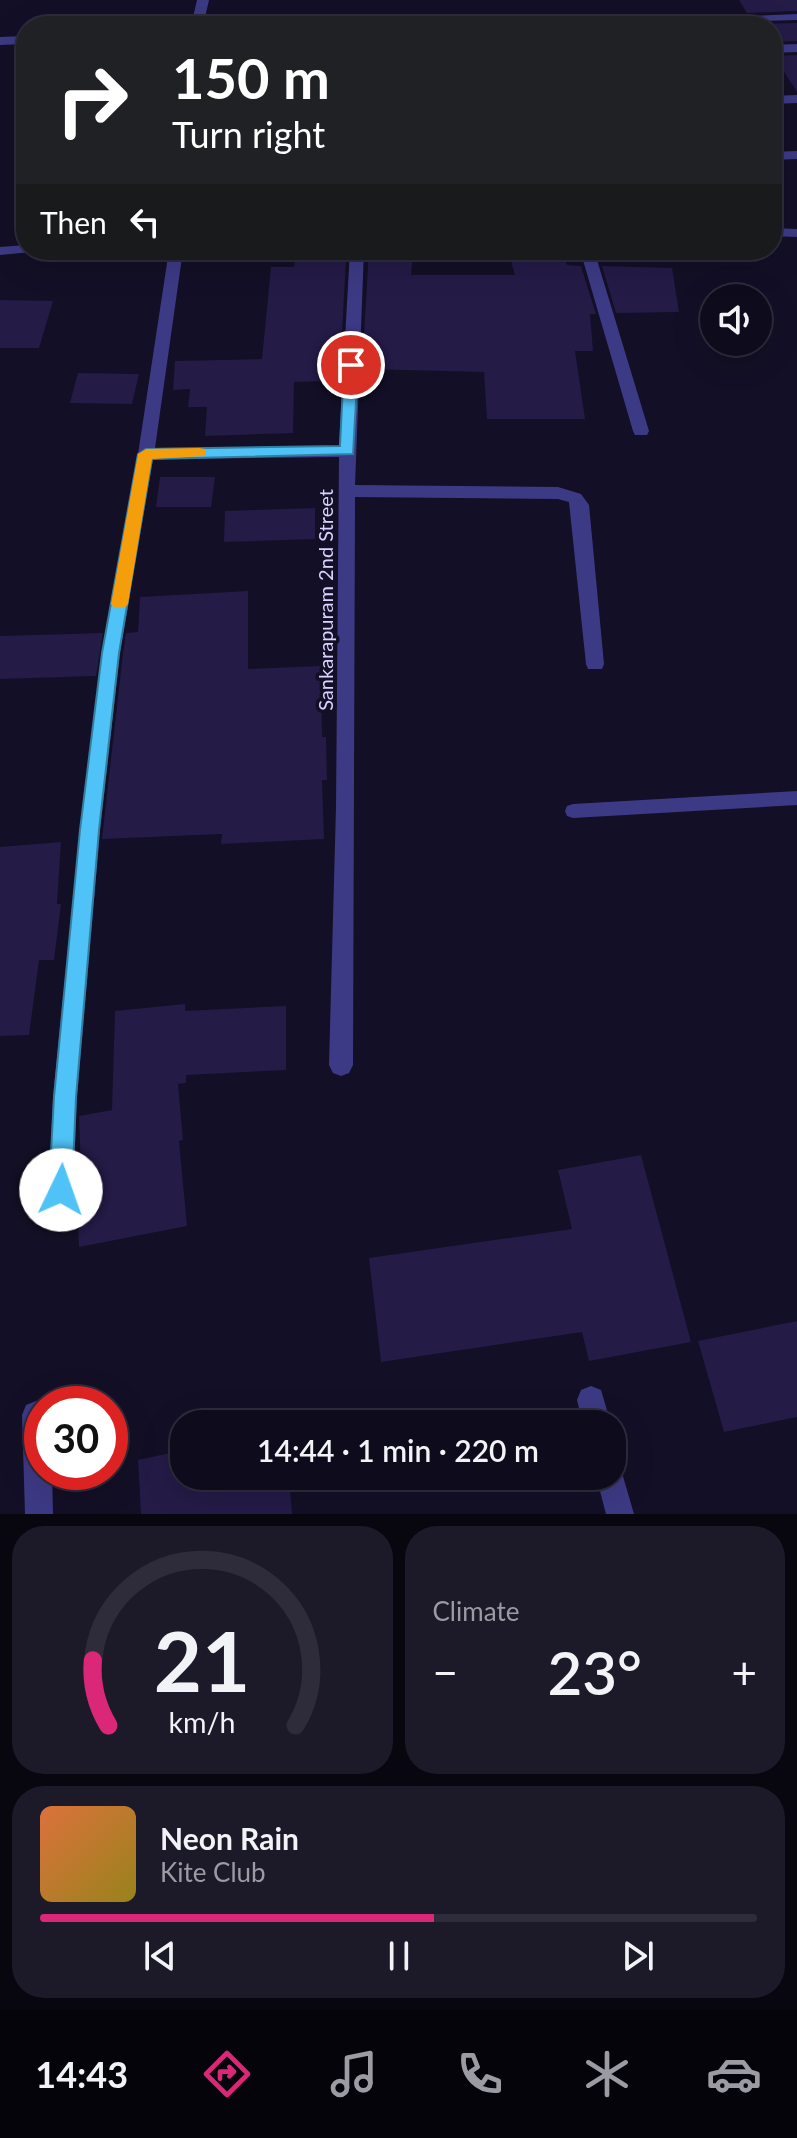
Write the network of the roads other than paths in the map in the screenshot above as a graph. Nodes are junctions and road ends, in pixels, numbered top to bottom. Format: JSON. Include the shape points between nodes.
{"nodes":[{"id":1,"x":175,"y":260,"type":"edge"},
{"id":2,"x":357,"y":260,"type":"edge"},
{"id":3,"x":590,"y":260,"type":"edge"},
{"id":4,"x":641,"y":431,"type":"dead end"},
{"id":5,"x":347,"y":451,"type":"junction"},
{"id":6,"x":146,"y":454,"type":"junction"},
{"id":7,"x":349,"y":491,"type":"junction"},
{"id":8,"x":595,"y":664,"type":"dead end"},
{"id":9,"x":797,"y":798,"type":"edge"},
{"id":10,"x":573,"y":811,"type":"dead end"},
{"id":11,"x":341,"y":1065,"type":"dead end"},
{"id":12,"x":61,"y":1190,"type":"dead end"},
{"id":13,"x":38,"y":1490,"type":"edge"},
{"id":14,"x":614,"y":1490,"type":"edge"},
{"id":15,"x":39,"y":1514,"type":"edge"},
{"id":16,"x":620,"y":1514,"type":"edge"}],
"edges":[{"from":1,"to":6,"type":"street"},
{"from":2,"to":5,"type":"street","name":"Sankarapuram 2nd Street"},
{"from":3,"to":4,"type":"street"},
{"from":5,"to":6,"type":"street"},
{"from":5,"to":7,"type":"street","name":"Sankarapuram 2nd Street"},
{"from":6,"to":12,"type":"street","via":[[111,653],[90,830]]},
{"from":7,"to":8,"type":"street","via":[[558,493],[575,498],[580,505]]},
{"from":7,"to":11,"type":"street","name":"Sankarapuram 2nd Street"},
{"from":9,"to":10,"type":"lane"},
{"from":13,"to":15,"type":"street"},
{"from":14,"to":16,"type":"street"}]}
